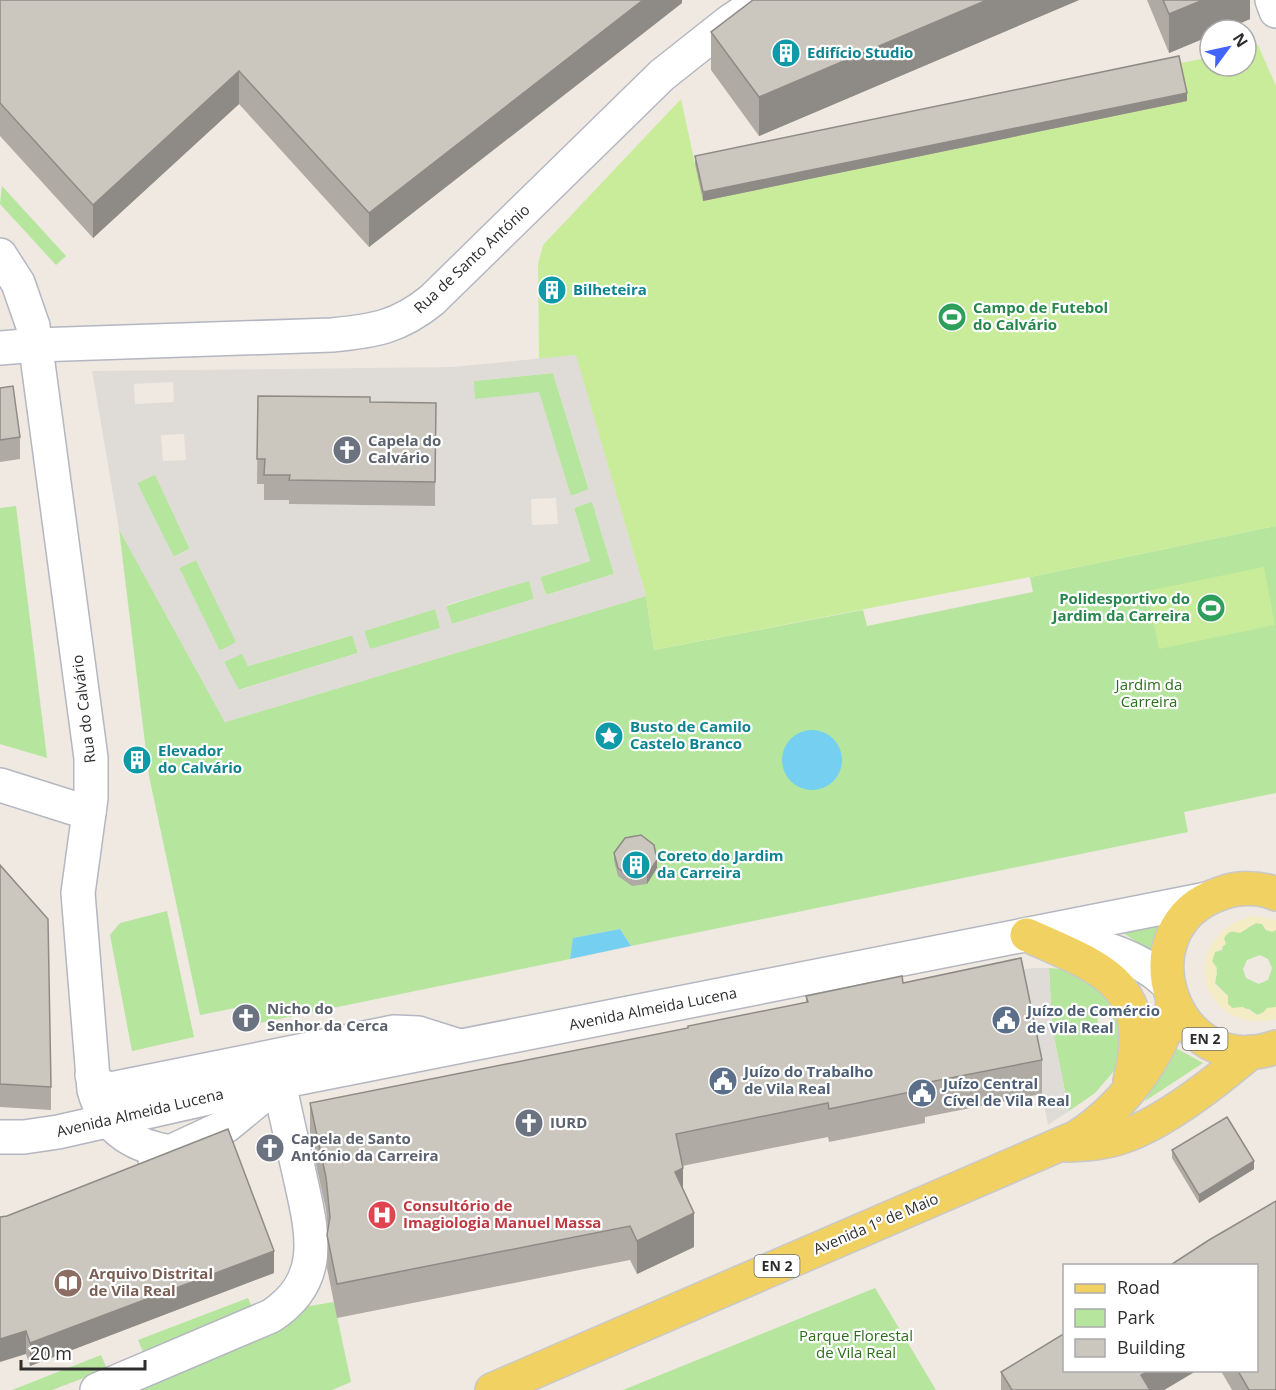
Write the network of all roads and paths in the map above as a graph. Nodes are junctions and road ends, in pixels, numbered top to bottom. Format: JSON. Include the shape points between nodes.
{"nodes":[{"id":1,"x":762,"y":0,"type":"edge"},
{"id":2,"x":1272,"y":0,"type":"edge"},
{"id":3,"x":1276,"y":11,"type":"edge"},
{"id":4,"x":0,"y":255,"type":"edge"},
{"id":5,"x":36,"y":345,"type":"junction"},
{"id":6,"x":0,"y":348,"type":"edge"},
{"id":7,"x":0,"y":785,"type":"edge"},
{"id":8,"x":89,"y":813,"type":"junction"},
{"id":9,"x":1276,"y":879,"type":"edge"},
{"id":10,"x":1261,"y":891,"type":"edge"},
{"id":11,"x":1207,"y":899,"type":"junction"},
{"id":12,"x":1027,"y":935,"type":"junction"},
{"id":13,"x":1170,"y":993,"type":"junction"},
{"id":14,"x":461,"y":1047,"type":"junction"},
{"id":15,"x":1267,"y":1054,"type":"edge"},
{"id":16,"x":92,"y":1075,"type":"junction"},
{"id":17,"x":279,"y":1083,"type":"junction"},
{"id":18,"x":1127,"y":1092,"type":"junction"},
{"id":19,"x":107,"y":1120,"type":"junction"},
{"id":20,"x":0,"y":1137,"type":"edge"},
{"id":21,"x":1063,"y":1145,"type":"junction"},
{"id":22,"x":171,"y":1152,"type":"junction"},
{"id":23,"x":129,"y":1169,"type":"edge"},
{"id":24,"x":97,"y":1390,"type":"edge"},
{"id":25,"x":492,"y":1390,"type":"edge"}],
"edges":[{"from":1,"to":5,"type":"street","name":"Rua de Santo António","via":[[662,75],[432,300],[400,322],[366,332],[332,335]]},
{"from":2,"to":3,"type":"street"},
{"from":4,"to":5,"type":"street","name":"Rua do Calvário","via":[[23,294]]},
{"from":5,"to":6,"type":"street","name":"Rua de Santo António"},
{"from":5,"to":8,"type":"street","name":"Rua do Calvário","via":[[91,758]]},
{"from":7,"to":8,"type":"street"},
{"from":8,"to":16,"type":"street","name":"Rua do Calvário","via":[[78,892]]},
{"from":9,"to":10,"type":"main road","number":"EN 2"},
{"from":10,"to":11,"type":"main road","number":"EN 2","via":[[1232,890]]},
{"from":11,"to":12,"type":"street","name":"Avenida Almeida Lucena"},
{"from":11,"to":13,"type":"main road","number":"EN 2","via":[[1188,915],[1174,935],[1167,958]]},
{"from":12,"to":13,"type":"street","name":"Avenida Almeida Lucena","via":[[1104,948],[1142,964]]},
{"from":12,"to":14,"type":"street","name":"Avenida Almeida Lucena"},
{"from":12,"to":18,"type":"main road","via":[[1096,966],[1124,993],[1136,1026],[1136,1050]]},
{"from":13,"to":15,"type":"main road","number":"EN 2","via":[[1183,1020],[1205,1039],[1232,1050]]},
{"from":13,"to":18,"type":"main road","name":"Avenida 1º de Maio","number":"EN 2","via":[[1163,1035]]},
{"from":14,"to":16,"type":"street","via":[[418,1033],[394,1032],[111,1089],[96,1084]]},
{"from":14,"to":17,"type":"street","name":"Avenida Almeida Lucena"},
{"from":15,"to":21,"type":"main road","name":"Avenida 1º de Maio","number":"EN 2","via":[[1130,1134],[1098,1143]]},
{"from":16,"to":19,"type":"street","name":"Rua do Calvário","via":[[98,1104]]},
{"from":17,"to":19,"type":"street","name":"Avenida Almeida Lucena"},
{"from":17,"to":22,"type":"street","name":"Avenida Almeida Lucena","via":[[226,1126]]},
{"from":17,"to":24,"type":"street","via":[[311,1233],[310,1263],[300,1289],[271,1316]]},
{"from":18,"to":21,"type":"main road","name":"Avenida 1º de Maio","number":"EN 2","via":[[1097,1123]]},
{"from":19,"to":20,"type":"street","name":"Avenida Almeida Lucena","via":[[39,1135]]},
{"from":19,"to":22,"type":"street","via":[[133,1141]]},
{"from":21,"to":25,"type":"main road","name":"Avenida 1º de Maio","number":"EN 2"},
{"from":22,"to":23,"type":"street","name":"Avenida Almeida Lucena"}]}
